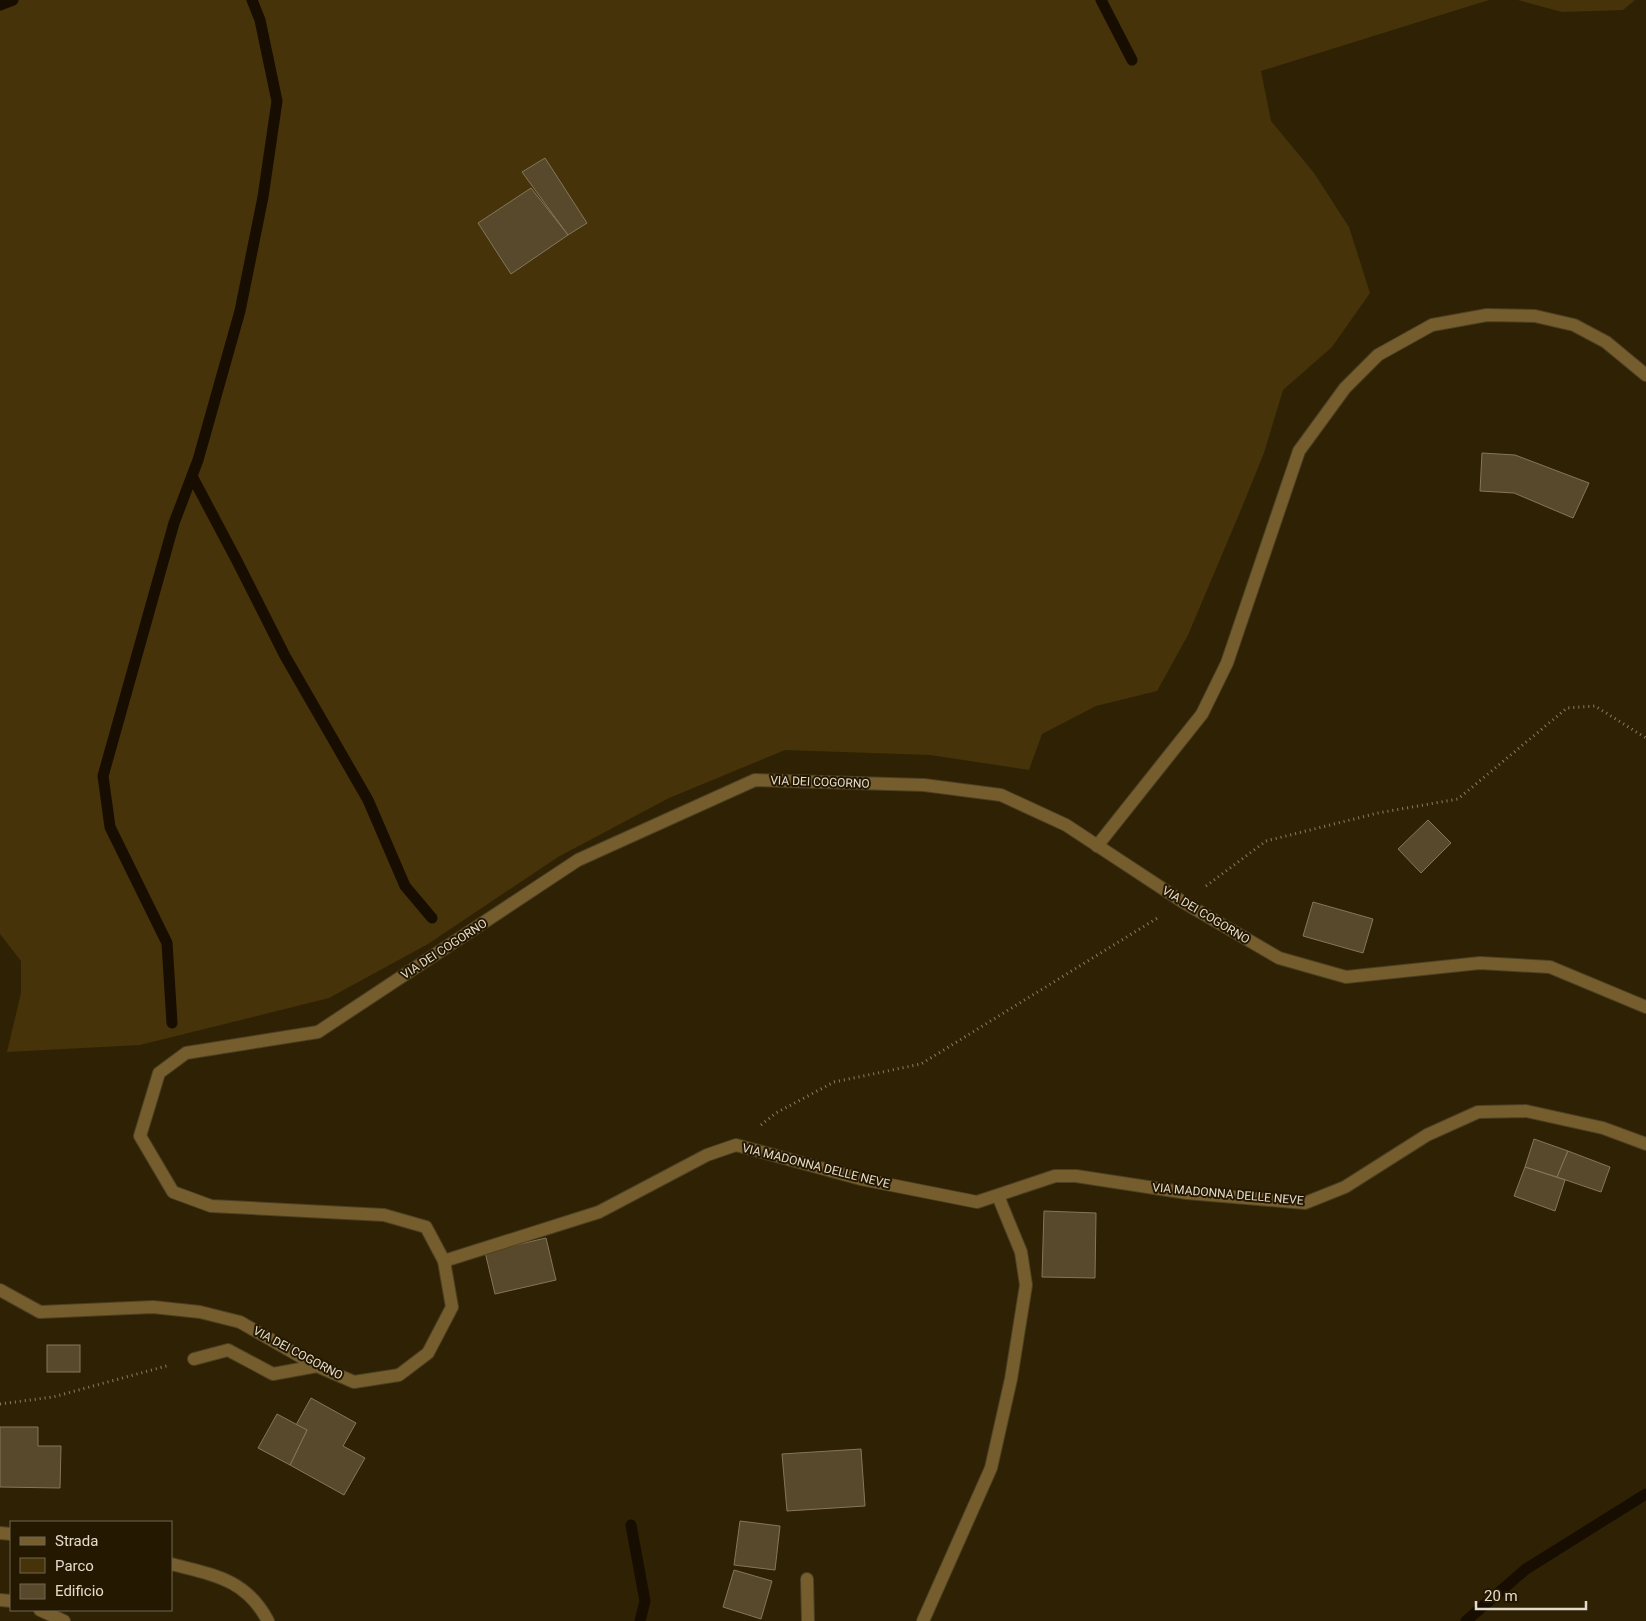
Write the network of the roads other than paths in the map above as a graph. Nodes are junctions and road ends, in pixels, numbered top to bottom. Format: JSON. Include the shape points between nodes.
{"nodes":[{"id":1,"x":1646,"y":376,"type":"edge"},
{"id":2,"x":1097,"y":846,"type":"junction"},
{"id":3,"x":1646,"y":1008,"type":"edge"},
{"id":4,"x":1646,"y":1144,"type":"edge"},
{"id":5,"x":998,"y":1196,"type":"junction"},
{"id":6,"x":444,"y":1260,"type":"junction"},
{"id":7,"x":0,"y":1290,"type":"edge"},
{"id":8,"x":194,"y":1359,"type":"road end"},
{"id":9,"x":317,"y":1366,"type":"junction"},
{"id":10,"x":172,"y":1564,"type":"edge"},
{"id":11,"x":807,"y":1580,"type":"dead end"},
{"id":12,"x":42,"y":1611,"type":"edge"},
{"id":13,"x":64,"y":1621,"type":"edge"},
{"id":14,"x":268,"y":1621,"type":"edge"},
{"id":15,"x":808,"y":1621,"type":"edge"},
{"id":16,"x":924,"y":1621,"type":"edge"}],
"edges":[{"from":1,"to":2,"type":"street","via":[[1606,342],[1574,325],[1535,316],[1488,315],[1432,325],[1378,355],[1344,388],[1299,451],[1227,663],[1202,714]]},
{"from":2,"to":3,"type":"street","name":"VIA DEI COGORNO","via":[[1183,902],[1279,958],[1346,977],[1480,963],[1550,967]]},
{"from":2,"to":6,"type":"street","name":"VIA DEI COGORNO","via":[[1066,826],[1001,795],[924,786],[755,780],[578,860],[318,1032],[186,1054],[158,1073],[140,1136],[173,1192],[212,1206],[384,1215],[426,1227]]},
{"from":4,"to":5,"type":"street","name":"VIA MADONNA DELLE NEVE","via":[[1603,1128],[1526,1111],[1478,1112],[1428,1135],[1345,1187],[1305,1203],[1188,1193],[1076,1176],[1055,1176]]},
{"from":5,"to":6,"type":"street","name":"VIA MADONNA DELLE NEVE","via":[[977,1202],[880,1183],[736,1145],[706,1155],[599,1212]]},
{"from":5,"to":16,"type":"street","via":[[1021,1252],[1026,1285],[1011,1378],[991,1468]]},
{"from":6,"to":9,"type":"street","name":"VIA DEI COGORNO","via":[[452,1307],[428,1353],[399,1376],[354,1382]]},
{"from":7,"to":9,"type":"street","name":"VIA DEI COGORNO","via":[[40,1312],[153,1307],[200,1312],[240,1322]]},
{"from":8,"to":9,"type":"street","via":[[228,1350],[273,1374]]},
{"from":10,"to":14,"type":"street","via":[[234,1583],[258,1602]]},
{"from":11,"to":15,"type":"street"},
{"from":12,"to":13,"type":"street"}]}
